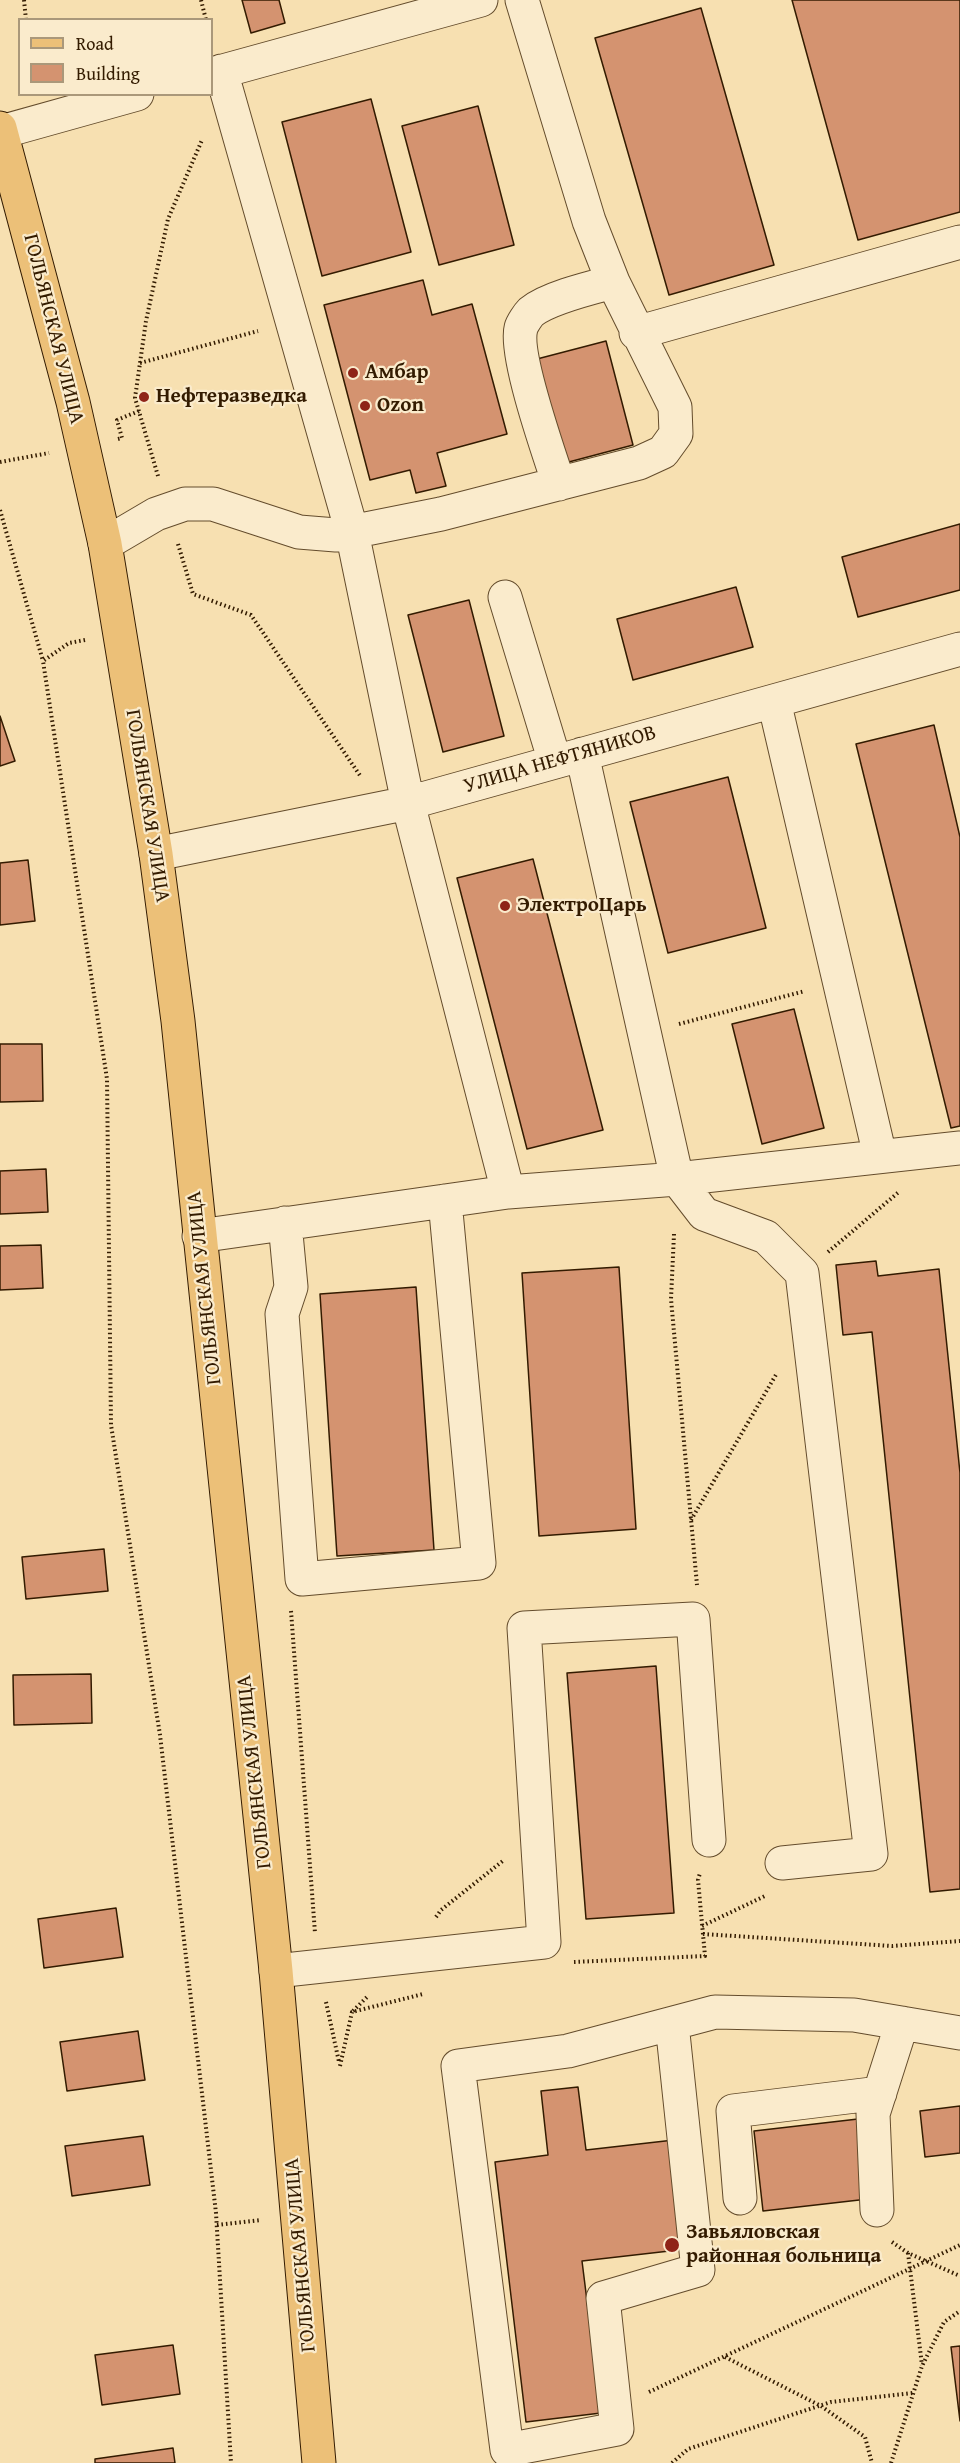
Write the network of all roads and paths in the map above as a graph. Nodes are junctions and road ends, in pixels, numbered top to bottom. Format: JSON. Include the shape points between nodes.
{"nodes":[{"id":1,"x":24,"y":0,"type":"edge"},
{"id":2,"x":201,"y":0,"type":"edge"},
{"id":3,"x":481,"y":0,"type":"edge"},
{"id":4,"x":522,"y":0,"type":"edge"},
{"id":5,"x":27,"y":18,"type":"edge"},
{"id":6,"x":206,"y":18,"type":"edge"},
{"id":7,"x":216,"y":73,"type":"edge"},
{"id":8,"x":129,"y":96,"type":"edge"},
{"id":9,"x":1,"y":130,"type":"edge"},
{"id":10,"x":205,"y":132,"type":"dead end"},
{"id":11,"x":960,"y":242,"type":"edge"},
{"id":12,"x":612,"y":282,"type":"junction"},
{"id":13,"x":292,"y":322,"type":"junction"},
{"id":14,"x":636,"y":333,"type":"junction"},
{"id":15,"x":140,"y":363,"type":"junction"},
{"id":16,"x":559,"y":484,"type":"junction"},
{"id":17,"x":168,"y":509,"type":"junction"},
{"id":18,"x":0,"y":510,"type":"edge"},
{"id":19,"x":352,"y":532,"type":"junction"},
{"id":20,"x":105,"y":544,"type":"junction"},
{"id":21,"x":505,"y":597,"type":"dead end"},
{"id":22,"x":120,"y":633,"type":"junction"},
{"id":23,"x":960,"y":649,"type":"edge"},
{"id":24,"x":43,"y":661,"type":"junction"},
{"id":25,"x":774,"y":700,"type":"junction"},
{"id":26,"x":568,"y":758,"type":"junction"},
{"id":27,"x":395,"y":805,"type":"junction"},
{"id":28,"x":156,"y":854,"type":"junction"},
{"id":29,"x":840,"y":982,"type":"junction"},
{"id":30,"x":644,"y":1033,"type":"junction"},
{"id":31,"x":960,"y":1148,"type":"edge"},
{"id":32,"x":880,"y":1156,"type":"junction"},
{"id":33,"x":677,"y":1179,"type":"junction"},
{"id":34,"x":906,"y":1186,"type":"dead end"},
{"id":35,"x":508,"y":1192,"type":"junction"},
{"id":36,"x":445,"y":1201,"type":"junction"},
{"id":37,"x":285,"y":1223,"type":"junction"},
{"id":38,"x":199,"y":1236,"type":"junction"},
{"id":39,"x":802,"y":1273,"type":"junction"},
{"id":40,"x":778,"y":1371,"type":"dead end"},
{"id":41,"x":691,"y":1520,"type":"junction"},
{"id":42,"x":302,"y":1579,"type":"junction"},
{"id":43,"x":693,"y":1619,"type":"junction"},
{"id":44,"x":709,"y":1840,"type":"dead end"},
{"id":45,"x":782,"y":1863,"type":"joint"},
{"id":46,"x":702,"y":1926,"type":"dead end"},
{"id":47,"x":703,"y":1934,"type":"dead end"},
{"id":48,"x":960,"y":1941,"type":"edge"},
{"id":49,"x":318,"y":1967,"type":"junction"},
{"id":50,"x":276,"y":1971,"type":"junction"},
{"id":51,"x":902,"y":2023,"type":"junction"},
{"id":52,"x":672,"y":2024,"type":"junction"},
{"id":53,"x":960,"y":2033,"type":"edge"},
{"id":54,"x":340,"y":2066,"type":"dead end"},
{"id":55,"x":880,"y":2093,"type":"junction"},
{"id":56,"x":740,"y":2198,"type":"dead end"},
{"id":57,"x":877,"y":2210,"type":"joint"},
{"id":58,"x":298,"y":2216,"type":"junction"},
{"id":59,"x":217,"y":2224,"type":"junction"},
{"id":60,"x":960,"y":2245,"type":"edge"},
{"id":61,"x":908,"y":2253,"type":"junction"},
{"id":62,"x":926,"y":2260,"type":"junction"},
{"id":63,"x":910,"y":2268,"type":"junction"},
{"id":64,"x":960,"y":2276,"type":"edge"},
{"id":65,"x":960,"y":2311,"type":"edge"},
{"id":66,"x":724,"y":2356,"type":"junction"},
{"id":67,"x":922,"y":2366,"type":"junction"},
{"id":68,"x":913,"y":2393,"type":"junction"},
{"id":69,"x":820,"y":2406,"type":"junction"},
{"id":70,"x":614,"y":2409,"type":"junction"},
{"id":71,"x":231,"y":2463,"type":"edge"},
{"id":72,"x":319,"y":2463,"type":"edge"},
{"id":73,"x":672,"y":2463,"type":"edge"},
{"id":74,"x":872,"y":2463,"type":"edge"},
{"id":75,"x":891,"y":2463,"type":"edge"}],
"edges":[{"from":1,"to":5,"type":"path"},
{"from":2,"to":6,"type":"path"},
{"from":3,"to":7,"type":"street"},
{"from":4,"to":12,"type":"street","via":[[589,221]]},
{"from":7,"to":13,"type":"street"},
{"from":8,"to":9,"type":"street"},
{"from":9,"to":20,"type":"main road","name":"ГОЛЬЯНСКАЯ УЛИЦА","via":[[73,402]]},
{"from":10,"to":15,"type":"path","via":[[168,219]]},
{"from":11,"to":14,"type":"street"},
{"from":12,"to":14,"type":"street"},
{"from":12,"to":16,"type":"street","via":[[551,302],[531,313],[521,328],[521,348],[537,415]]},
{"from":13,"to":15,"type":"path"},
{"from":13,"to":19,"type":"street"},
{"from":14,"to":16,"type":"street","via":[[675,407],[676,434],[663,452],[639,463]]},
{"from":15,"to":17,"type":"path","via":[[135,398]]},
{"from":16,"to":19,"type":"street"},
{"from":17,"to":19,"type":"street","via":[[185,504],[213,504],[299,532]]},
{"from":17,"to":20,"type":"street"},
{"from":17,"to":27,"type":"path","via":[[193,594],[251,615]]},
{"from":18,"to":24,"type":"path"},
{"from":19,"to":27,"type":"street"},
{"from":20,"to":22,"type":"main road","name":"ГОЛЬЯНСКАЯ УЛИЦА"},
{"from":21,"to":26,"type":"street"},
{"from":22,"to":24,"type":"path","via":[[69,643]]},
{"from":22,"to":28,"type":"main road","name":"ГОЛЬЯНСКАЯ УЛИЦА"},
{"from":23,"to":25,"type":"street","name":"УЛИЦА НЕФТЯНИКОВ"},
{"from":24,"to":59,"type":"path","via":[[107,1079],[111,1425],[160,1735]]},
{"from":25,"to":26,"type":"street","name":"УЛИЦА НЕФТЯНИКОВ"},
{"from":25,"to":29,"type":"street"},
{"from":26,"to":27,"type":"street","name":"УЛИЦА НЕФТЯНИКОВ"},
{"from":26,"to":30,"type":"street"},
{"from":27,"to":28,"type":"street","name":"УЛИЦА НЕФТЯНИКОВ"},
{"from":27,"to":35,"type":"street"},
{"from":28,"to":38,"type":"main road","name":"ГОЛЬЯНСКАЯ УЛИЦА","via":[[178,1020]]},
{"from":29,"to":30,"type":"path"},
{"from":29,"to":32,"type":"street"},
{"from":30,"to":33,"type":"street"},
{"from":31,"to":32,"type":"street"},
{"from":32,"to":33,"type":"street"},
{"from":33,"to":35,"type":"street"},
{"from":33,"to":39,"type":"street","via":[[704,1214],[765,1237]]},
{"from":33,"to":41,"type":"path","via":[[670,1299]]},
{"from":34,"to":39,"type":"path"},
{"from":35,"to":36,"type":"street"},
{"from":36,"to":37,"type":"street"},
{"from":36,"to":42,"type":"street","via":[[479,1563]]},
{"from":37,"to":38,"type":"street"},
{"from":37,"to":42,"type":"street","via":[[291,1287],[282,1314]]},
{"from":38,"to":50,"type":"main road","name":"ГОЛЬЯНСКАЯ УЛИЦА"},
{"from":39,"to":45,"type":"street","via":[[871,1854]]},
{"from":40,"to":41,"type":"path"},
{"from":41,"to":43,"type":"path","via":[[697,1592]]},
{"from":42,"to":49,"type":"path","via":[[290,1600]]},
{"from":43,"to":44,"type":"street"},
{"from":43,"to":49,"type":"street","via":[[524,1628],[544,1942]]},
{"from":45,"to":46,"type":"path","via":[[772,1893]]},
{"from":47,"to":48,"type":"path","via":[[892,1946]]},
{"from":49,"to":50,"type":"street"},
{"from":49,"to":54,"type":"path"},
{"from":50,"to":58,"type":"main road","name":"ГОЛЬЯНСКАЯ УЛИЦА"},
{"from":51,"to":52,"type":"street","via":[[854,2015],[715,2012]]},
{"from":51,"to":53,"type":"street"},
{"from":51,"to":55,"type":"street"},
{"from":52,"to":70,"type":"street","via":[[698,2270],[603,2298]]},
{"from":52,"to":70,"type":"street","via":[[568,2051],[458,2066],[507,2450],[617,2429]]},
{"from":55,"to":56,"type":"street","via":[[733,2111]]},
{"from":55,"to":57,"type":"street","via":[[873,2114]]},
{"from":57,"to":61,"type":"path","via":[[878,2233]]},
{"from":58,"to":59,"type":"path"},
{"from":58,"to":72,"type":"main road","name":"ГОЛЬЯНСКАЯ УЛИЦА"},
{"from":59,"to":71,"type":"path"},
{"from":60,"to":62,"type":"path"},
{"from":61,"to":62,"type":"path"},
{"from":61,"to":63,"type":"path"},
{"from":62,"to":63,"type":"path"},
{"from":62,"to":64,"type":"path"},
{"from":63,"to":66,"type":"path"},
{"from":63,"to":67,"type":"path"},
{"from":65,"to":67,"type":"path","via":[[944,2322]]},
{"from":66,"to":69,"type":"path"},
{"from":66,"to":70,"type":"path"},
{"from":67,"to":68,"type":"path"},
{"from":68,"to":69,"type":"path"},
{"from":68,"to":75,"type":"path"},
{"from":69,"to":73,"type":"path","via":[[688,2449]]},
{"from":69,"to":74,"type":"path","via":[[865,2437]]}]}
